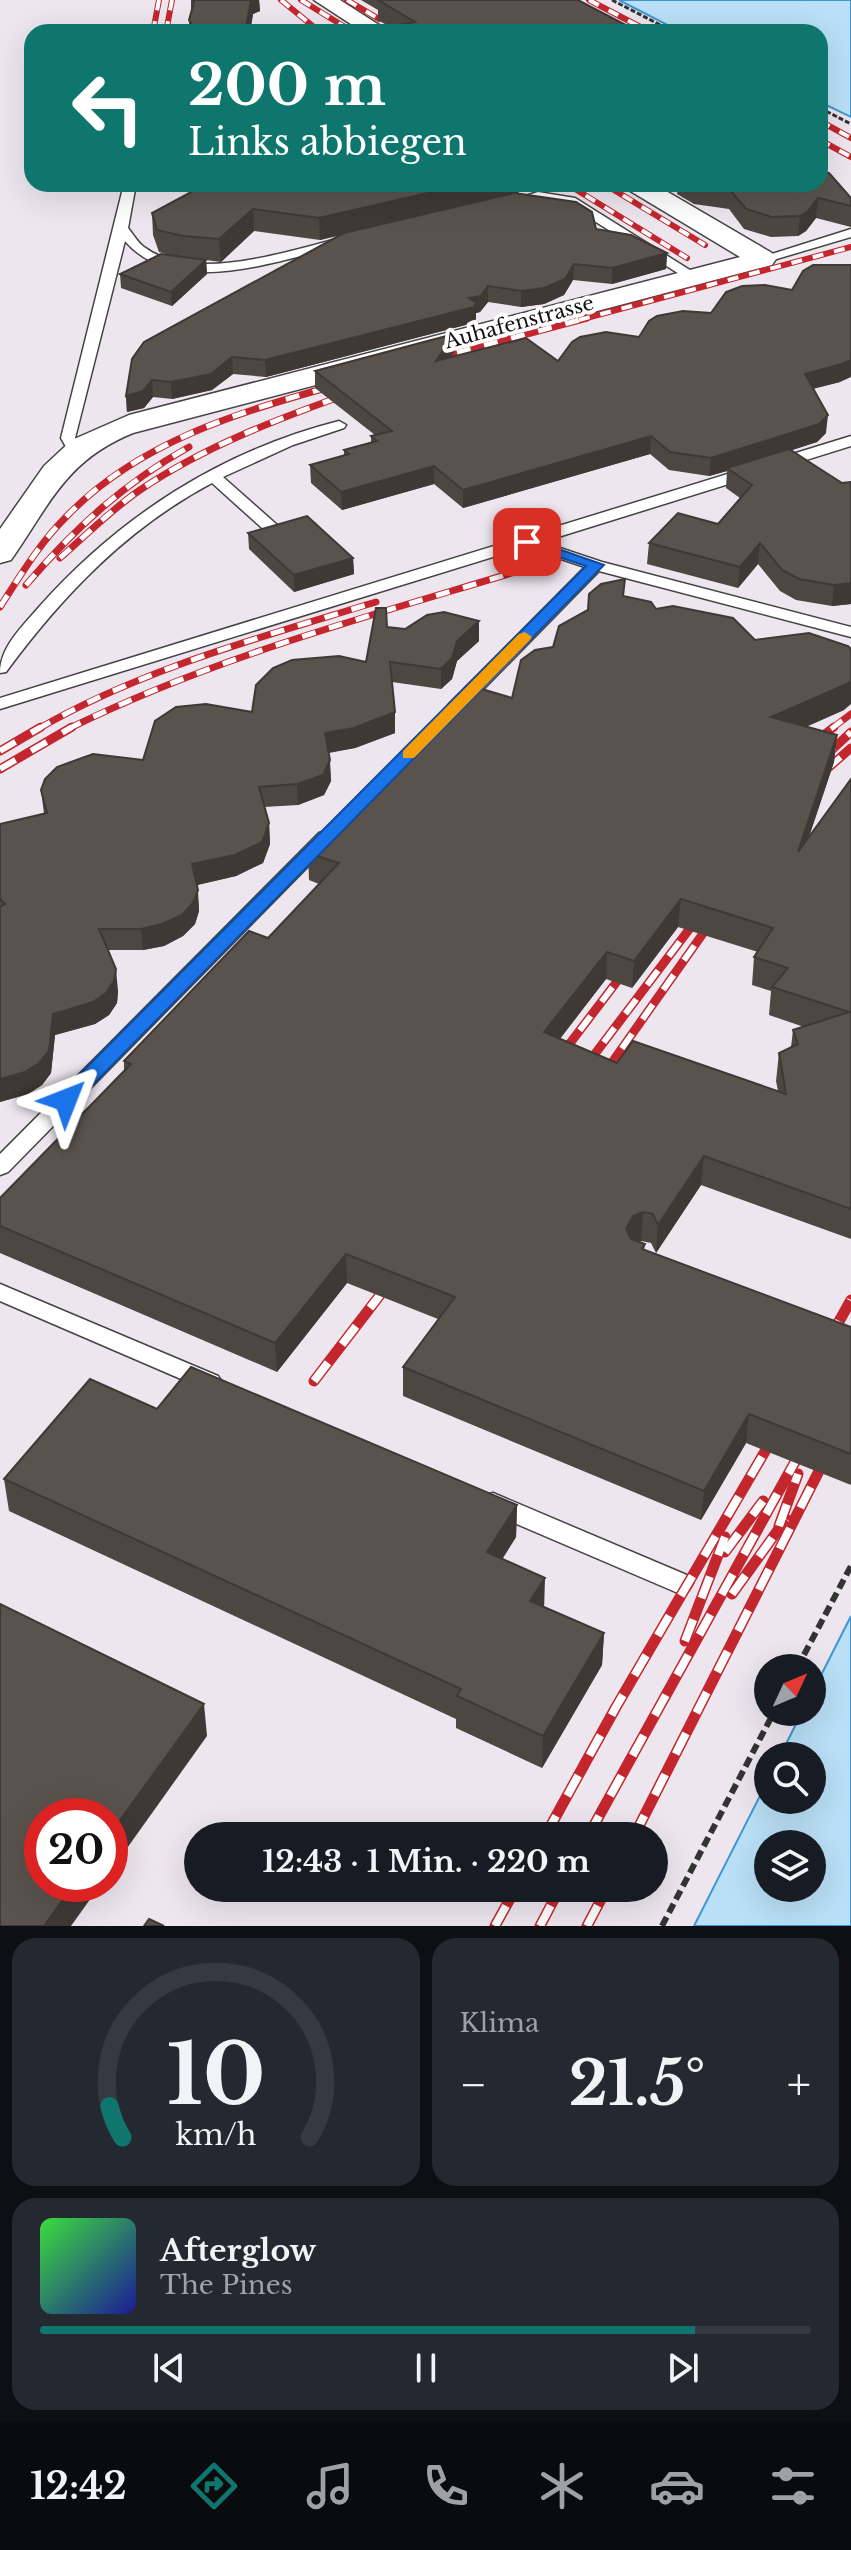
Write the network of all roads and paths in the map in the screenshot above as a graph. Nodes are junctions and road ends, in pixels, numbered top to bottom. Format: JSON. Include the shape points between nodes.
{"nodes":[{"id":1,"x":325,"y":0,"type":"edge"},
{"id":2,"x":612,"y":0,"type":"edge"},
{"id":3,"x":366,"y":24,"type":"edge"},
{"id":4,"x":658,"y":24,"type":"edge"},
{"id":5,"x":828,"y":112,"type":"edge"},
{"id":6,"x":851,"y":124,"type":"edge"},
{"id":7,"x":128,"y":192,"type":"edge"},
{"id":8,"x":650,"y":192,"type":"edge"},
{"id":9,"x":494,"y":207,"type":"edge"},
{"id":10,"x":121,"y":229,"type":"junction"},
{"id":11,"x":851,"y":233,"type":"edge"},
{"id":12,"x":360,"y":238,"type":"edge"},
{"id":13,"x":763,"y":259,"type":"junction"},
{"id":14,"x":694,"y":277,"type":"junction"},
{"id":15,"x":339,"y":425,"type":"dead end"},
{"id":16,"x":851,"y":441,"type":"edge"},
{"id":17,"x":75,"y":451,"type":"junction"},
{"id":18,"x":211,"y":474,"type":"junction"},
{"id":19,"x":278,"y":534,"type":"edge"},
{"id":20,"x":527,"y":542,"type":"junction"},
{"id":21,"x":0,"y":553,"type":"edge"},
{"id":22,"x":596,"y":565,"type":"junction"},
{"id":23,"x":851,"y":632,"type":"edge"},
{"id":24,"x":0,"y":668,"type":"edge"},
{"id":25,"x":0,"y":704,"type":"edge"},
{"id":26,"x":439,"y":724,"type":"edge"},
{"id":27,"x":338,"y":826,"type":"edge"},
{"id":28,"x":0,"y":1167,"type":"edge"},
{"id":29,"x":0,"y":1292,"type":"edge"},
{"id":30,"x":230,"y":1391,"type":"edge"},
{"id":31,"x":475,"y":1496,"type":"edge"},
{"id":32,"x":851,"y":1566,"type":"edge"},
{"id":33,"x":680,"y":1583,"type":"dead end"},
{"id":34,"x":804,"y":1654,"type":"edge"},
{"id":35,"x":767,"y":1726,"type":"edge"},
{"id":36,"x":662,"y":1926,"type":"edge"}],
"edges":[{"from":1,"to":3,"type":"street"},
{"from":2,"to":4,"type":"path"},
{"from":5,"to":6,"type":"path"},
{"from":7,"to":10,"type":"lane"},
{"from":8,"to":13,"type":"street"},
{"from":9,"to":14,"type":"lane","via":[[538,196],[571,201]]},
{"from":10,"to":12,"type":"lane","via":[[130,245],[146,255],[171,264],[226,269]]},
{"from":10,"to":17,"type":"lane","via":[[68,438]]},
{"from":11,"to":13,"type":"lane"},
{"from":13,"to":14,"type":"street","name":"Auhafenstrasse"},
{"from":14,"to":17,"type":"street","name":"Auhafenstrasse","via":[[139,421]]},
{"from":15,"to":18,"type":"lane","via":[[291,438]]},
{"from":16,"to":20,"type":"lane"},
{"from":17,"to":21,"type":"street","name":"Auhafenstrasse"},
{"from":18,"to":19,"type":"lane"},
{"from":18,"to":24,"type":"lane","via":[[152,511],[70,581],[31,623]]},
{"from":20,"to":22,"type":"lane"},
{"from":20,"to":25,"type":"lane"},
{"from":22,"to":23,"type":"lane"},
{"from":22,"to":26,"type":"lane"},
{"from":27,"to":28,"type":"lane"},
{"from":29,"to":30,"type":"lane"},
{"from":31,"to":33,"type":"lane"},
{"from":32,"to":34,"type":"path"},
{"from":35,"to":36,"type":"path"}]}
